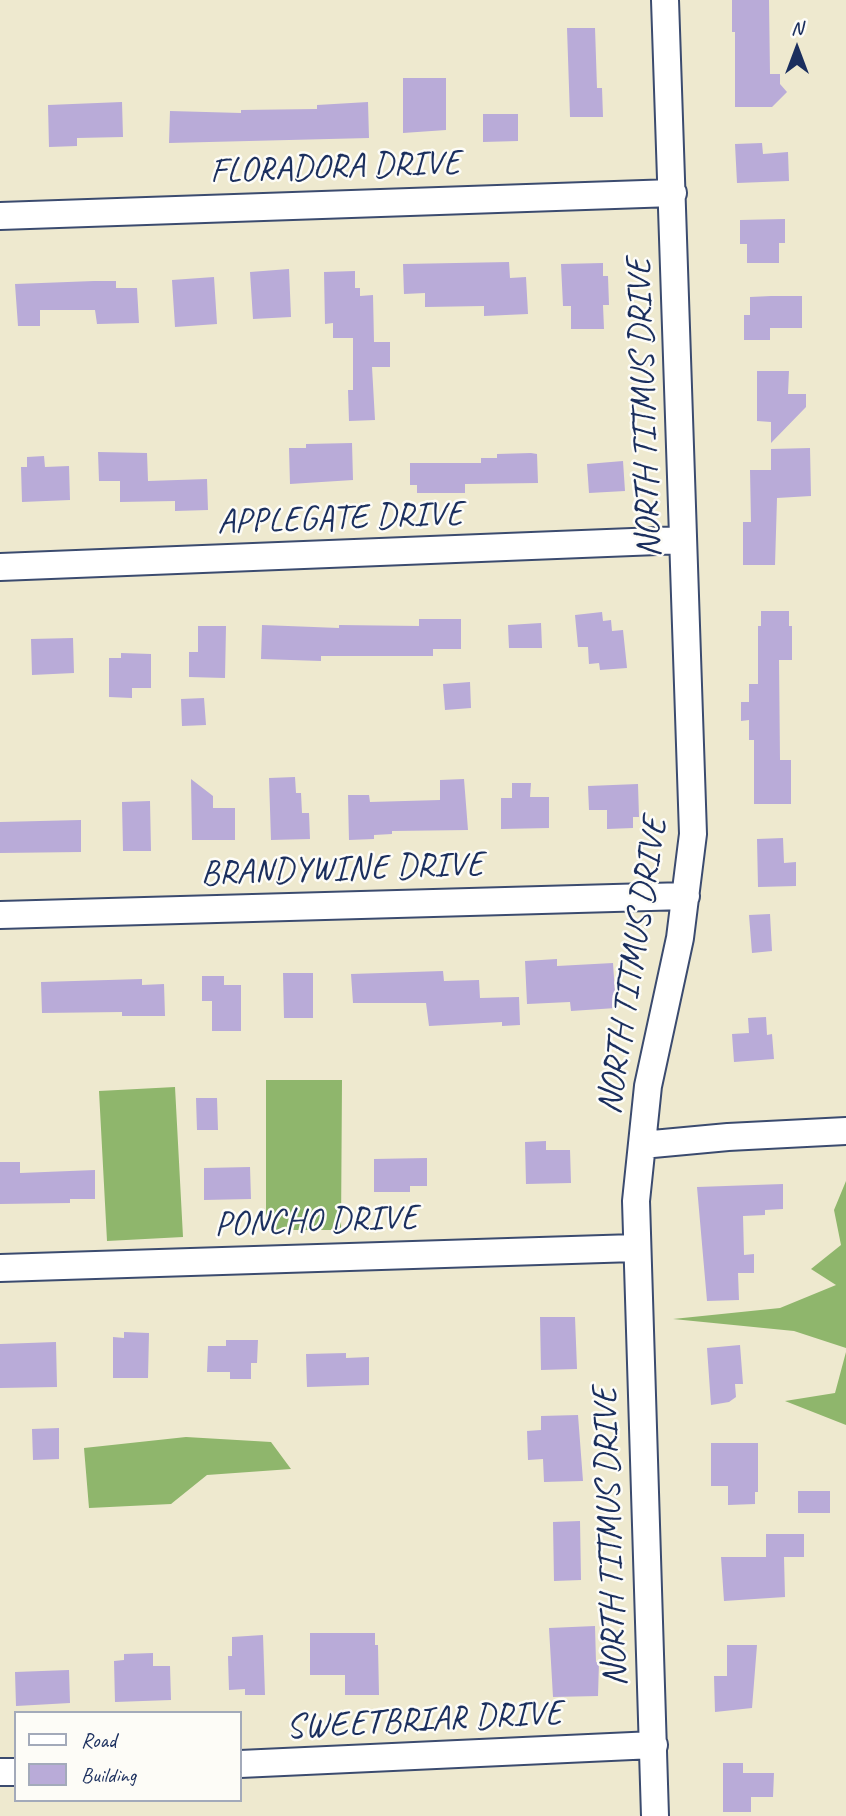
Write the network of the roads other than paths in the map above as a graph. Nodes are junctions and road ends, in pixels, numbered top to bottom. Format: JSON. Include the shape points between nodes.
{"nodes":[{"id":1,"x":665,"y":0,"type":"edge"},
{"id":2,"x":673,"y":193,"type":"junction"},
{"id":3,"x":0,"y":216,"type":"edge"},
{"id":4,"x":684,"y":540,"type":"junction"},
{"id":5,"x":0,"y":567,"type":"edge"},
{"id":6,"x":686,"y":896,"type":"junction"},
{"id":7,"x":0,"y":915,"type":"edge"},
{"id":8,"x":846,"y":1131,"type":"edge"},
{"id":9,"x":642,"y":1145,"type":"junction"},
{"id":10,"x":635,"y":1248,"type":"junction"},
{"id":11,"x":0,"y":1268,"type":"edge"},
{"id":12,"x":654,"y":1745,"type":"junction"},
{"id":13,"x":242,"y":1764,"type":"edge"},
{"id":14,"x":655,"y":1816,"type":"edge"}],
"edges":[{"from":1,"to":2,"type":"street","name":"NORTH TITMUS DRIVE"},
{"from":2,"to":3,"type":"street","name":"FLORADORA DRIVE"},
{"from":2,"to":4,"type":"street","name":"NORTH TITMUS DRIVE"},
{"from":4,"to":5,"type":"street","name":"APPLEGATE DRIVE"},
{"from":4,"to":6,"type":"street","name":"NORTH TITMUS DRIVE","via":[[693,834]]},
{"from":6,"to":7,"type":"street","name":"BRANDYWINE DRIVE"},
{"from":6,"to":9,"type":"street","name":"NORTH TITMUS DRIVE","via":[[670,994],[648,1086]]},
{"from":8,"to":9,"type":"street"},
{"from":9,"to":10,"type":"street","name":"NORTH TITMUS DRIVE"},
{"from":10,"to":11,"type":"street","name":"PONCHO DRIVE"},
{"from":10,"to":12,"type":"street","name":"NORTH TITMUS DRIVE"},
{"from":12,"to":13,"type":"street","name":"SWEETBRIAR DRIVE"},
{"from":12,"to":14,"type":"street","name":"NORTH TITMUS DRIVE"}]}
